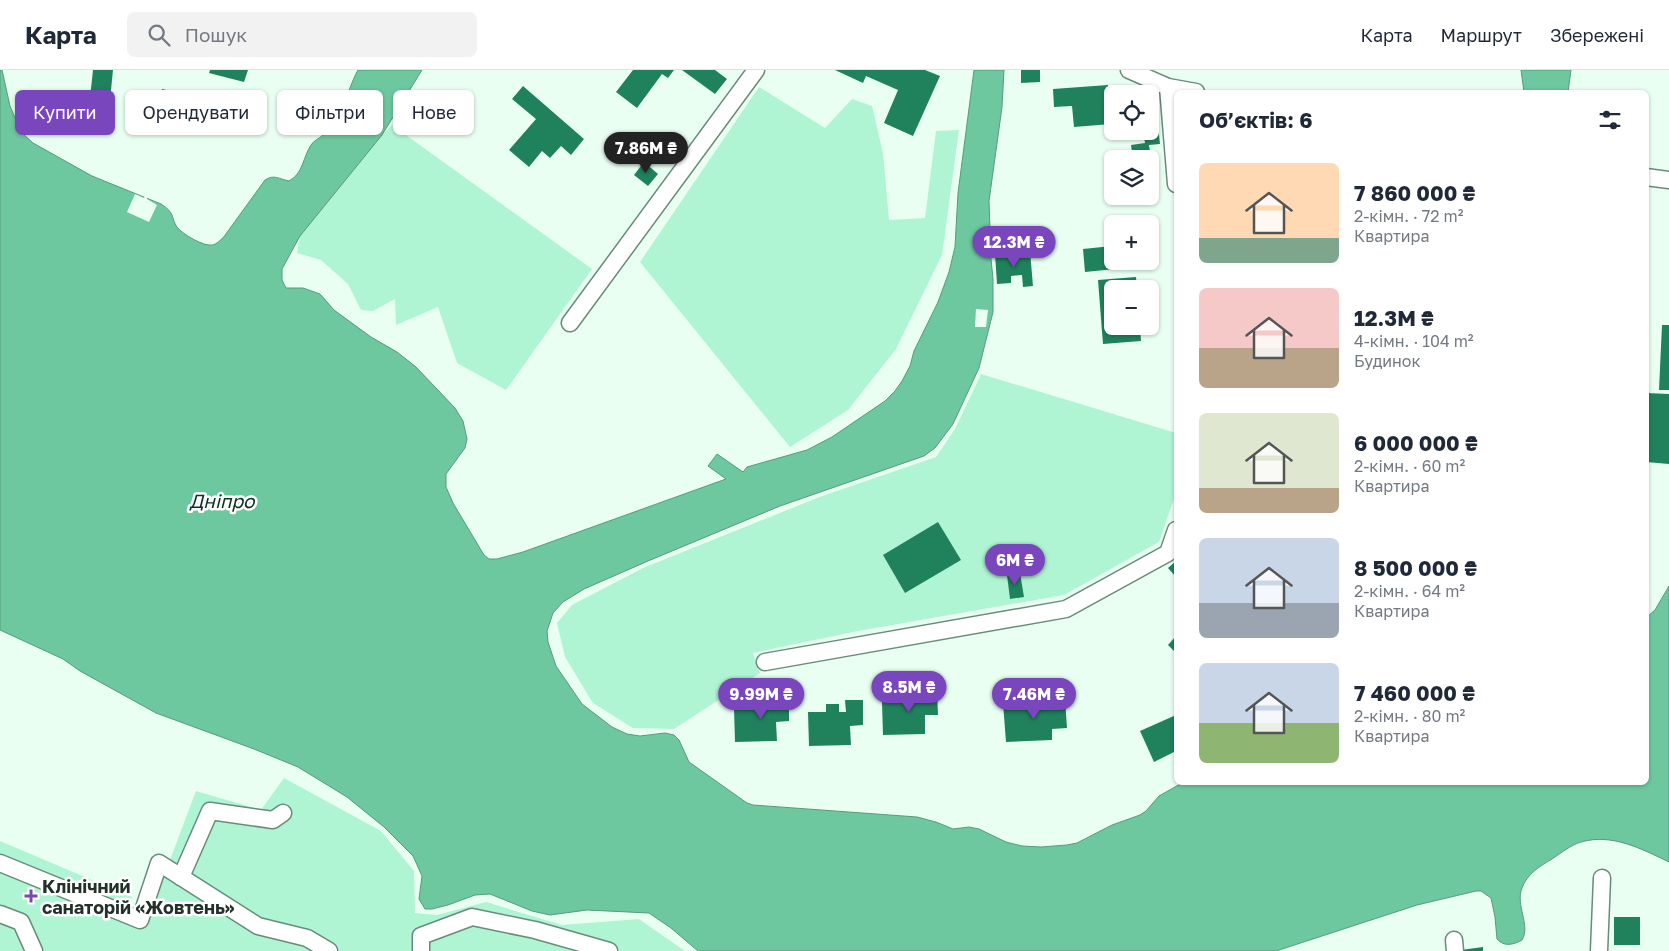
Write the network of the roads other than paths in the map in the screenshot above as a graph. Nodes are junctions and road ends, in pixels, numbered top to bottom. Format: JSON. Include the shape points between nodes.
{"nodes":[{"id":1,"x":756,"y":70,"type":"edge"},
{"id":2,"x":1130,"y":70,"type":"edge"},
{"id":3,"x":1168,"y":87,"type":"junction"},
{"id":4,"x":1185,"y":90,"type":"edge"},
{"id":5,"x":1174,"y":160,"type":"edge"},
{"id":6,"x":1649,"y":177,"type":"edge"},
{"id":7,"x":1669,"y":180,"type":"edge"},
{"id":8,"x":570,"y":323,"type":"dead end"},
{"id":9,"x":1174,"y":536,"type":"edge"},
{"id":10,"x":765,"y":662,"type":"dead end"},
{"id":11,"x":283,"y":813,"type":"dead end"},
{"id":12,"x":0,"y":863,"type":"edge"},
{"id":13,"x":176,"y":873,"type":"junction"},
{"id":14,"x":1602,"y":878,"type":"dead end"},
{"id":15,"x":0,"y":914,"type":"edge"},
{"id":16,"x":34,"y":951,"type":"edge"},
{"id":17,"x":329,"y":951,"type":"edge"},
{"id":18,"x":421,"y":951,"type":"edge"},
{"id":19,"x":609,"y":951,"type":"edge"},
{"id":20,"x":1599,"y":951,"type":"edge"}],
"edges":[{"from":1,"to":8,"type":"street"},
{"from":2,"to":3,"type":"street"},
{"from":3,"to":4,"type":"street"},
{"from":3,"to":5,"type":"street"},
{"from":6,"to":7,"type":"street"},
{"from":9,"to":10,"type":"street","via":[[1168,553],[1066,609]]},
{"from":11,"to":13,"type":"street","via":[[273,820],[210,811]]},
{"from":12,"to":13,"type":"street","via":[[140,920],[158,863]]},
{"from":13,"to":17,"type":"street","via":[[258,926],[307,938]]},
{"from":14,"to":20,"type":"street"},
{"from":15,"to":16,"type":"street","via":[[21,922]]},
{"from":18,"to":19,"type":"street","via":[[421,936],[472,917]]}]}
